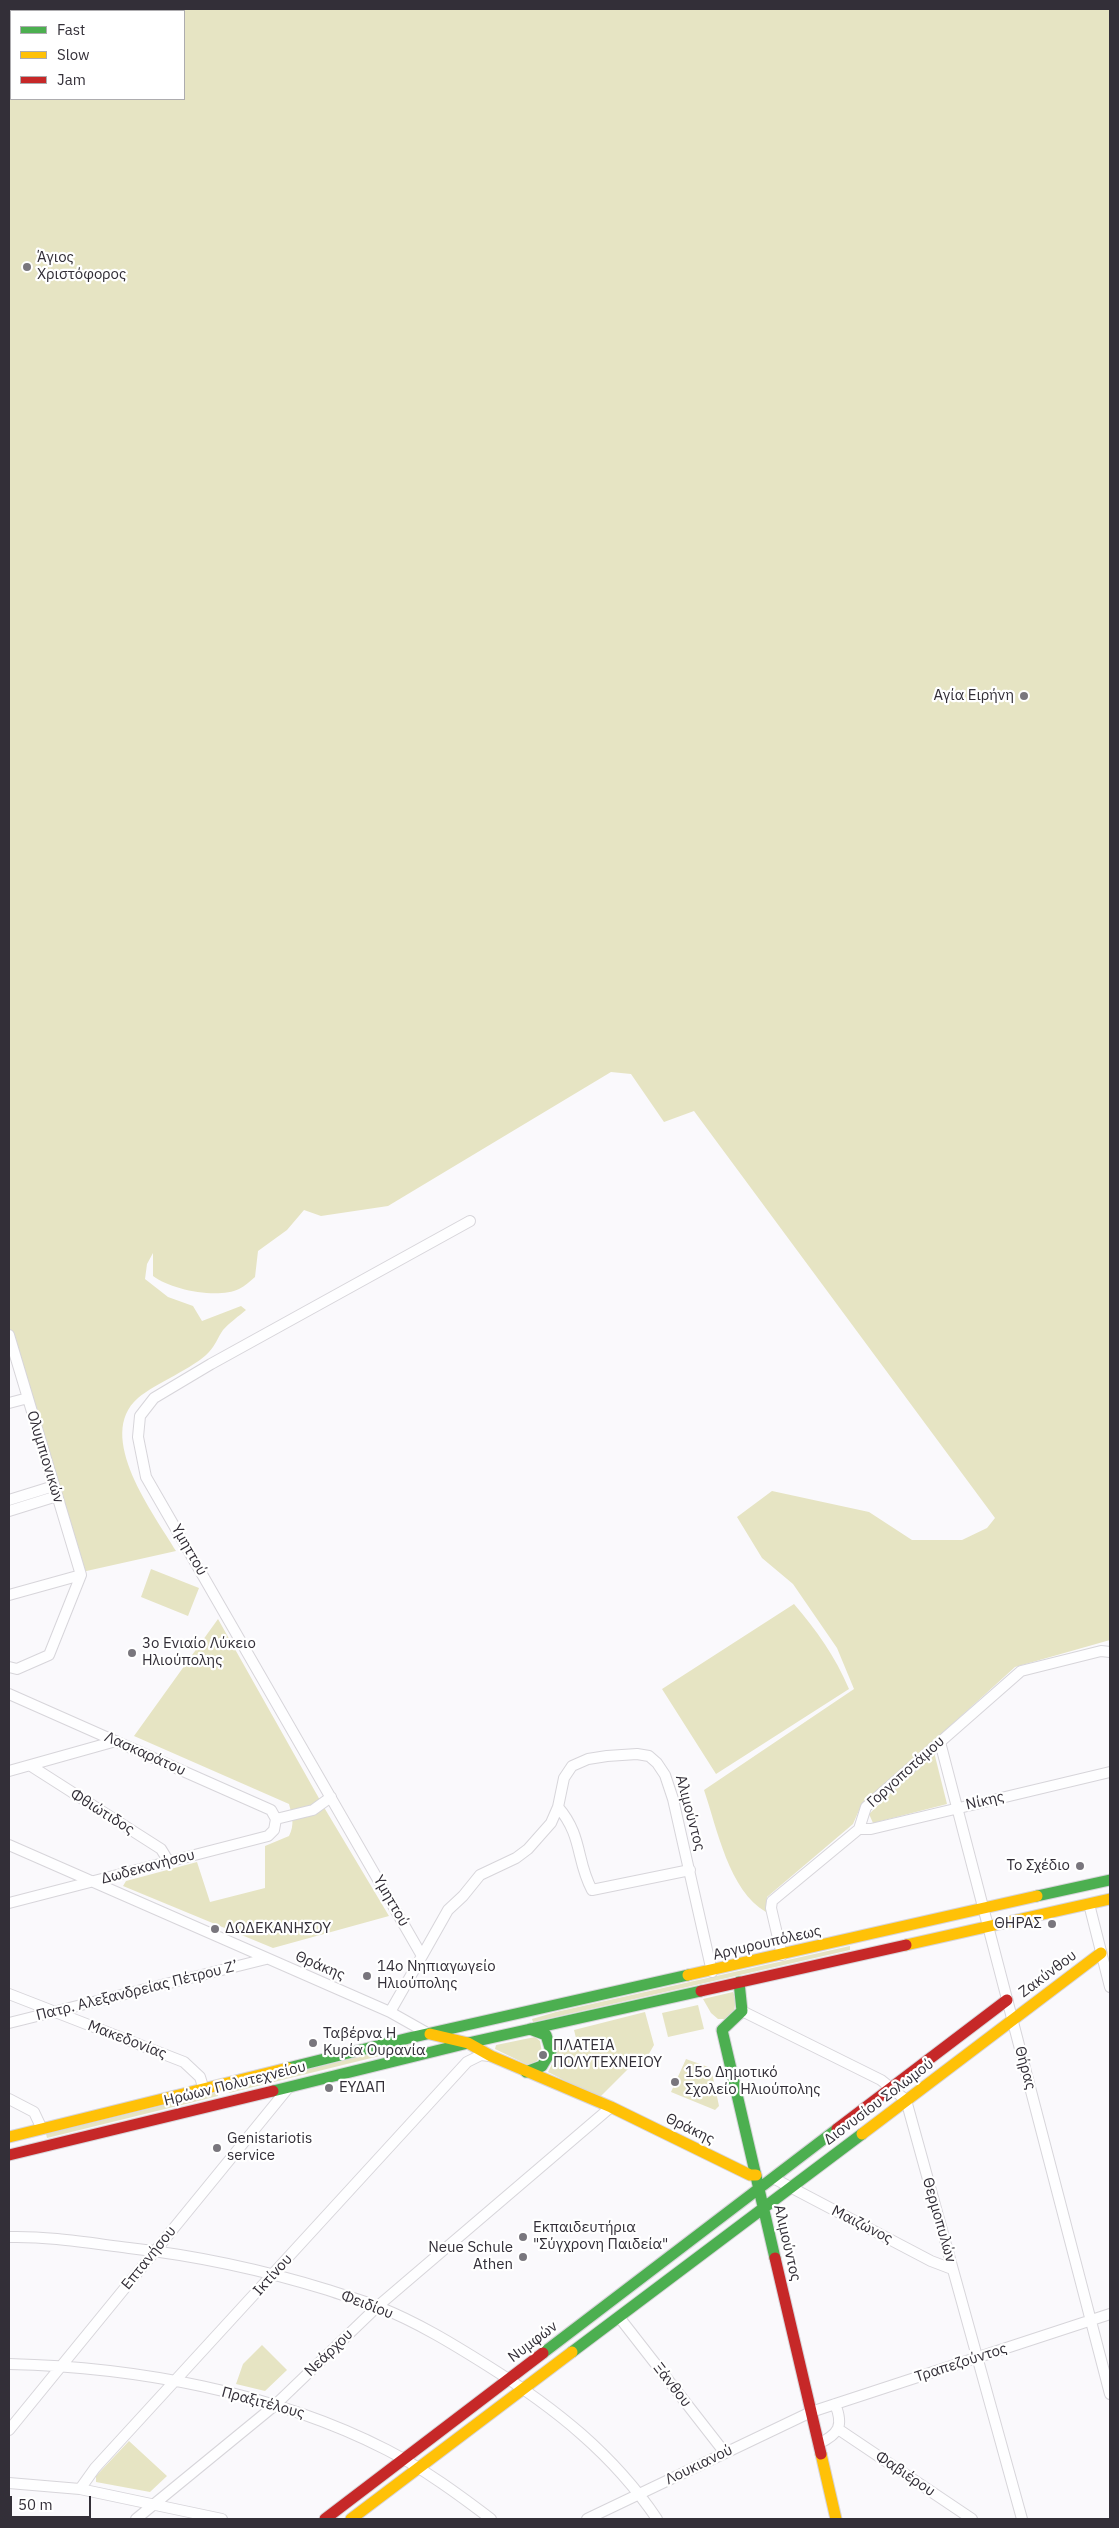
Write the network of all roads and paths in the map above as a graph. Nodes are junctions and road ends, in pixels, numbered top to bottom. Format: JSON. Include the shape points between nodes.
{"nodes":[{"id":1,"x":470,"y":1221,"type":"dead end"},
{"id":2,"x":9,"y":1335,"type":"edge"},
{"id":3,"x":28,"y":1398,"type":"junction"},
{"id":4,"x":9,"y":1403,"type":"edge"},
{"id":5,"x":56,"y":1491,"type":"junction"},
{"id":6,"x":9,"y":1500,"type":"edge"},
{"id":7,"x":9,"y":1511,"type":"edge"},
{"id":8,"x":81,"y":1577,"type":"junction"},
{"id":9,"x":9,"y":1595,"type":"edge"},
{"id":10,"x":1110,"y":1652,"type":"edge"},
{"id":11,"x":9,"y":1667,"type":"edge"},
{"id":12,"x":9,"y":1694,"type":"edge"},
{"id":13,"x":116,"y":1742,"type":"junction"},
{"id":14,"x":940,"y":1742,"type":"junction"},
{"id":15,"x":31,"y":1766,"type":"junction"},
{"id":16,"x":9,"y":1771,"type":"edge"},
{"id":17,"x":1110,"y":1772,"type":"edge"},
{"id":18,"x":331,"y":1797,"type":"junction"},
{"id":19,"x":558,"y":1807,"type":"junction"},
{"id":20,"x":958,"y":1807,"type":"junction"},
{"id":21,"x":276,"y":1819,"type":"junction"},
{"id":22,"x":859,"y":1829,"type":"junction"},
{"id":23,"x":9,"y":1844,"type":"edge"},
{"id":24,"x":169,"y":1862,"type":"junction"},
{"id":25,"x":690,"y":1870,"type":"junction"},
{"id":26,"x":1110,"y":1880,"type":"edge"},
{"id":27,"x":92,"y":1882,"type":"junction"},
{"id":28,"x":1110,"y":1899,"type":"edge"},
{"id":29,"x":9,"y":1903,"type":"edge"},
{"id":30,"x":1089,"y":1904,"type":"junction"},
{"id":31,"x":984,"y":1908,"type":"junction"},
{"id":32,"x":988,"y":1926,"type":"junction"},
{"id":33,"x":1102,"y":1953,"type":"junction"},
{"id":34,"x":782,"y":1955,"type":"junction"},
{"id":35,"x":422,"y":1956,"type":"junction"},
{"id":36,"x":266,"y":1959,"type":"junction"},
{"id":37,"x":712,"y":1972,"type":"junction"},
{"id":38,"x":739,"y":1982,"type":"junction"},
{"id":39,"x":1110,"y":1988,"type":"edge"},
{"id":40,"x":9,"y":1994,"type":"edge"},
{"id":41,"x":1007,"y":2000,"type":"junction"},
{"id":42,"x":742,"y":2011,"type":"junction"},
{"id":43,"x":52,"y":2012,"type":"junction"},
{"id":44,"x":390,"y":2012,"type":"junction"},
{"id":45,"x":1012,"y":2020,"type":"junction"},
{"id":46,"x":9,"y":2023,"type":"edge"},
{"id":47,"x":481,"y":2023,"type":"junction"},
{"id":48,"x":530,"y":2029,"type":"junction"},
{"id":49,"x":430,"y":2034,"type":"junction"},
{"id":50,"x":468,"y":2042,"type":"junction"},
{"id":51,"x":491,"y":2056,"type":"junction"},
{"id":52,"x":467,"y":2062,"type":"junction"},
{"id":53,"x":526,"y":2072,"type":"junction"},
{"id":54,"x":290,"y":2086,"type":"junction"},
{"id":55,"x":891,"y":2088,"type":"junction"},
{"id":56,"x":204,"y":2090,"type":"junction"},
{"id":57,"x":9,"y":2099,"type":"edge"},
{"id":58,"x":906,"y":2100,"type":"junction"},
{"id":59,"x":611,"y":2107,"type":"junction"},
{"id":60,"x":42,"y":2129,"type":"junction"},
{"id":61,"x":9,"y":2137,"type":"edge"},
{"id":62,"x":9,"y":2155,"type":"edge"},
{"id":63,"x":756,"y":2175,"type":"junction"},
{"id":64,"x":773,"y":2178,"type":"junction"},
{"id":65,"x":790,"y":2188,"type":"junction"},
{"id":66,"x":759,"y":2189,"type":"junction"},
{"id":67,"x":763,"y":2208,"type":"junction"},
{"id":68,"x":9,"y":2237,"type":"edge"},
{"id":69,"x":155,"y":2251,"type":"junction"},
{"id":70,"x":952,"y":2269,"type":"junction"},
{"id":71,"x":275,"y":2273,"type":"junction"},
{"id":72,"x":378,"y":2306,"type":"junction"},
{"id":73,"x":1110,"y":2314,"type":"edge"},
{"id":74,"x":619,"y":2317,"type":"junction"},
{"id":75,"x":1091,"y":2320,"type":"junction"},
{"id":76,"x":977,"y":2358,"type":"junction"},
{"id":77,"x":9,"y":2364,"type":"edge"},
{"id":78,"x":61,"y":2365,"type":"junction"},
{"id":79,"x":509,"y":2379,"type":"junction"},
{"id":80,"x":177,"y":2380,"type":"junction"},
{"id":81,"x":524,"y":2388,"type":"junction"},
{"id":82,"x":1110,"y":2394,"type":"edge"},
{"id":83,"x":835,"y":2404,"type":"junction"},
{"id":84,"x":274,"y":2406,"type":"junction"},
{"id":85,"x":811,"y":2412,"type":"junction"},
{"id":86,"x":838,"y":2429,"type":"junction"},
{"id":87,"x":9,"y":2430,"type":"edge"},
{"id":88,"x":818,"y":2444,"type":"junction"},
{"id":89,"x":725,"y":2453,"type":"junction"},
{"id":90,"x":404,"y":2459,"type":"junction"},
{"id":91,"x":419,"y":2468,"type":"junction"},
{"id":92,"x":9,"y":2483,"type":"edge"},
{"id":93,"x":80,"y":2488,"type":"junction"},
{"id":94,"x":640,"y":2494,"type":"junction"},
{"id":95,"x":154,"y":2504,"type":"junction"},
{"id":96,"x":136,"y":2519,"type":"edge"},
{"id":97,"x":222,"y":2519,"type":"edge"},
{"id":98,"x":325,"y":2519,"type":"edge"},
{"id":99,"x":350,"y":2519,"type":"edge"},
{"id":100,"x":491,"y":2519,"type":"edge"},
{"id":101,"x":587,"y":2519,"type":"edge"},
{"id":102,"x":657,"y":2519,"type":"edge"},
{"id":103,"x":836,"y":2519,"type":"edge"},
{"id":104,"x":972,"y":2519,"type":"edge"},
{"id":105,"x":1022,"y":2519,"type":"edge"}],
"edges":[{"from":1,"to":18,"type":"street","name":"Υμηττού","via":[[154,1398],[140,1416],[138,1437],[146,1477]]},
{"from":2,"to":3,"type":"street","name":"Ολυμπιονικών"},
{"from":3,"to":4,"type":"street"},
{"from":3,"to":5,"type":"street","name":"Ολυμπιονικών"},
{"from":5,"to":6,"type":"street"},
{"from":5,"to":7,"type":"street"},
{"from":5,"to":8,"type":"street","name":"Ολυμπιονικών"},
{"from":8,"to":9,"type":"street"},
{"from":8,"to":11,"type":"street","via":[[49,1655],[17,1669]]},
{"from":10,"to":14,"type":"street","name":"Γοργοποτάμου","via":[[1101,1651],[1021,1671]]},
{"from":12,"to":13,"type":"street","name":"Λασκαράτου"},
{"from":13,"to":15,"type":"street"},
{"from":13,"to":21,"type":"street","name":"Λασκαράτου","via":[[271,1810]]},
{"from":14,"to":20,"type":"street","name":"Θήρας"},
{"from":14,"to":22,"type":"street","name":"Γοργοποτάμου","via":[[866,1807]]},
{"from":15,"to":16,"type":"street"},
{"from":15,"to":24,"type":"street","name":"Φθιώτιδος","via":[[161,1849]]},
{"from":17,"to":20,"type":"street","name":"Νίκης"},
{"from":18,"to":21,"type":"street","via":[[313,1810]]},
{"from":18,"to":35,"type":"street","name":"Υμηττού"},
{"from":19,"to":25,"type":"street","via":[[574,1827],[592,1890]]},
{"from":19,"to":25,"type":"street","name":"Αλιμούντος","via":[[564,1778],[572,1766],[606,1756],[649,1756],[665,1775]]},
{"from":19,"to":35,"type":"street","name":"Αλιμούντος","via":[[551,1823],[528,1849],[480,1875],[448,1910]]},
{"from":20,"to":22,"type":"street","name":"Νίκης","via":[[872,1829]]},
{"from":20,"to":31,"type":"street","name":"Θήρας"},
{"from":21,"to":24,"type":"street","name":"Δωδεκανήσου","via":[[274,1830],[268,1836]]},
{"from":22,"to":34,"type":"street","via":[[772,1901]]},
{"from":23,"to":27,"type":"street","name":"Θράκης"},
{"from":24,"to":27,"type":"street","name":"Δωδεκανήσου"},
{"from":25,"to":37,"type":"street","name":"Αλιμούντος"},
{"from":26,"to":31,"type":"street","name":"Αργυρουπόλεως"},
{"from":27,"to":29,"type":"street","name":"Δωδεκανήσου"},
{"from":27,"to":36,"type":"street","name":"Θράκης"},
{"from":28,"to":30,"type":"street"},
{"from":30,"to":32,"type":"street"},
{"from":30,"to":33,"type":"street"},
{"from":31,"to":32,"type":"street","name":"Θήρας"},
{"from":31,"to":34,"type":"street","name":"Αργυρουπόλεως"},
{"from":32,"to":38,"type":"street"},
{"from":32,"to":41,"type":"street","name":"Θήρας"},
{"from":33,"to":39,"type":"street"},
{"from":33,"to":45,"type":"street","name":"Ζακύνθου"},
{"from":34,"to":37,"type":"street","name":"Αργυρουπόλεως"},
{"from":35,"to":44,"type":"street"},
{"from":36,"to":43,"type":"street","name":"Πατρ. Αλεξανδρείας Πέτρου Ζ’"},
{"from":36,"to":44,"type":"street","name":"Θράκης"},
{"from":37,"to":47,"type":"street","name":"Αργυρουπόλεως"},
{"from":38,"to":42,"type":"street"},
{"from":38,"to":48,"type":"street"},
{"from":40,"to":43,"type":"street","name":"Μακεδονίας"},
{"from":41,"to":45,"type":"street","name":"Θήρας"},
{"from":41,"to":55,"type":"street","name":"Διονυσίου Σολωμού"},
{"from":42,"to":55,"type":"street","via":[[881,2080]]},
{"from":42,"to":63,"type":"street","name":"Αλιμούντος","via":[[722,2030]]},
{"from":43,"to":46,"type":"street","name":"Πατρ. Αλεξανδρείας Πέτρου Ζ’"},
{"from":43,"to":56,"type":"street","name":"Μακεδονίας","via":[[184,2062],[200,2076]]},
{"from":44,"to":49,"type":"street","name":"Θράκης"},
{"from":45,"to":58,"type":"street","name":"Διονυσίου Σολωμού"},
{"from":45,"to":75,"type":"street","name":"Θήρας"},
{"from":47,"to":49,"type":"street","name":"Αργυρουπόλεως"},
{"from":47,"to":50,"type":"street","via":[[470,2033]]},
{"from":48,"to":50,"type":"street"},
{"from":48,"to":53,"type":"street","via":[[546,2035],[551,2051],[542,2066]]},
{"from":49,"to":50,"type":"street","name":"Θράκης"},
{"from":49,"to":56,"type":"street","name":"Ηρώων Πολυτεχνείου"},
{"from":50,"to":51,"type":"street","name":"Θράκης"},
{"from":50,"to":52,"type":"street"},
{"from":50,"to":54,"type":"street","name":"Ηρώων Πολυτεχνείου"},
{"from":51,"to":52,"type":"street","via":[[481,2055]]},
{"from":51,"to":53,"type":"street","name":"Θράκης"},
{"from":52,"to":71,"type":"street","name":"Ικτίνου"},
{"from":53,"to":59,"type":"street","name":"Θράκης"},
{"from":54,"to":62,"type":"street","name":"Ηρώων Πολυτεχνείου"},
{"from":54,"to":69,"type":"street","name":"Επτανήσου"},
{"from":55,"to":58,"type":"street"},
{"from":55,"to":64,"type":"street","name":"Διονυσίου Σολωμού"},
{"from":56,"to":60,"type":"street","name":"Ηρώων Πολυτεχνείου"},
{"from":57,"to":60,"type":"street","via":[[34,2112]]},
{"from":58,"to":65,"type":"street","name":"Διονυσίου Σολωμού"},
{"from":58,"to":70,"type":"street","name":"Θερμοπυλών"},
{"from":59,"to":63,"type":"street","name":"Θράκης","via":[[750,2175]]},
{"from":59,"to":72,"type":"street","name":"Νεάρχου"},
{"from":60,"to":61,"type":"street","name":"Ηρώων Πολυτεχνείου"},
{"from":63,"to":66,"type":"street","name":"Αλιμούντος"},
{"from":64,"to":65,"type":"street","name":"Μαιζώνος"},
{"from":64,"to":66,"type":"street","name":"Διονυσίου Σολωμού"},
{"from":65,"to":67,"type":"street","name":"Διονυσίου Σολωμού"},
{"from":65,"to":70,"type":"street","name":"Μαιζώνος"},
{"from":66,"to":67,"type":"street","name":"Αλιμούντος"},
{"from":66,"to":79,"type":"street","name":"Νυμφών"},
{"from":67,"to":74,"type":"street"},
{"from":67,"to":85,"type":"street","name":"Αλιμούντος"},
{"from":68,"to":69,"type":"street","name":"Φειδίου","via":[[44,2237]]},
{"from":69,"to":71,"type":"street","name":"Φειδίου"},
{"from":69,"to":78,"type":"street","name":"Επτανήσου"},
{"from":70,"to":76,"type":"street","name":"Θερμοπυλών"},
{"from":71,"to":72,"type":"street","name":"Φειδίου"},
{"from":71,"to":80,"type":"street","name":"Ικτίνου"},
{"from":72,"to":79,"type":"street","name":"Φειδίου","via":[[450,2342]]},
{"from":72,"to":84,"type":"street","name":"Νεάρχου"},
{"from":73,"to":75,"type":"street","name":"Τραπεζούντος"},
{"from":74,"to":81,"type":"street"},
{"from":74,"to":89,"type":"street","name":"Ξάνθου"},
{"from":75,"to":76,"type":"street","name":"Τραπεζούντος"},
{"from":75,"to":82,"type":"street","name":"Θήρας"},
{"from":76,"to":83,"type":"street","name":"Τραπεζούντος"},
{"from":76,"to":105,"type":"street","name":"Θερμοπυλών"},
{"from":77,"to":78,"type":"street","name":"Πραξιτέλους"},
{"from":78,"to":80,"type":"street","name":"Πραξιτέλους"},
{"from":78,"to":87,"type":"street","name":"Επτανήσου"},
{"from":79,"to":81,"type":"street","name":"Φειδίου"},
{"from":79,"to":90,"type":"street","name":"Νυμφών"},
{"from":80,"to":84,"type":"street","name":"Πραξιτέλους"},
{"from":80,"to":93,"type":"street","name":"Ικτίνου"},
{"from":81,"to":91,"type":"street"},
{"from":81,"to":94,"type":"street","name":"Φειδίου","via":[[600,2449]]},
{"from":83,"to":85,"type":"street","name":"Τραπεζούντος"},
{"from":83,"to":86,"type":"street","via":[[839,2415]]},
{"from":84,"to":90,"type":"street","name":"Πραξιτέλους","via":[[305,2414]]},
{"from":84,"to":95,"type":"street","name":"Νεάρχου"},
{"from":85,"to":88,"type":"street","name":"Αλιμούντος"},
{"from":85,"to":89,"type":"street","name":"Λουκιανού"},
{"from":86,"to":88,"type":"street"},
{"from":86,"to":104,"type":"street","name":"Φαβιέρου"},
{"from":88,"to":103,"type":"street","name":"Αλιμούντος"},
{"from":89,"to":94,"type":"street","name":"Λουκιανού"},
{"from":90,"to":91,"type":"street","name":"Πραξιτέλους"},
{"from":90,"to":98,"type":"street","name":"Νυμφών"},
{"from":91,"to":99,"type":"street"},
{"from":91,"to":100,"type":"street","name":"Πραξιτέλους"},
{"from":92,"to":93,"type":"street"},
{"from":93,"to":95,"type":"street"},
{"from":94,"to":101,"type":"street","name":"Λουκιανού"},
{"from":94,"to":102,"type":"street","name":"Φειδίου"},
{"from":95,"to":96,"type":"street","name":"Νεάρχου"},
{"from":95,"to":97,"type":"street"}]}
